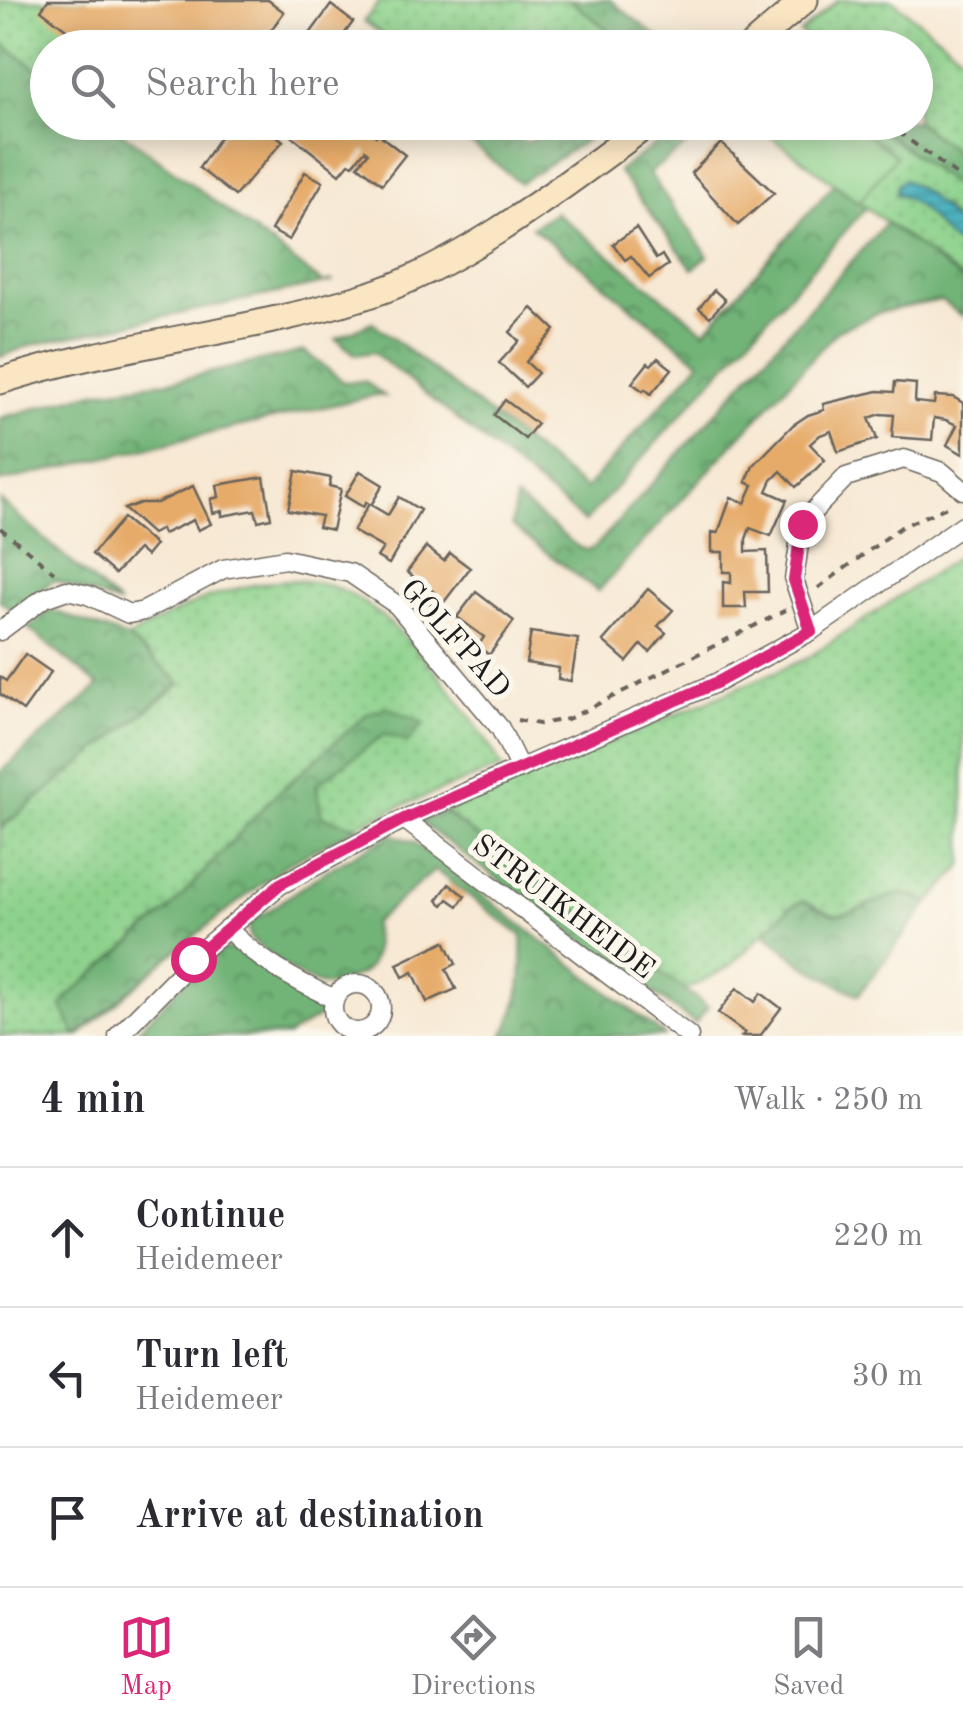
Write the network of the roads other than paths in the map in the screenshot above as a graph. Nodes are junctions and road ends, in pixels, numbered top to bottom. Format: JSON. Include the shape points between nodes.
{"nodes":[{"id":1,"x":805,"y":0,"type":"edge"},
{"id":2,"x":770,"y":30,"type":"edge"},
{"id":3,"x":627,"y":140,"type":"edge"},
{"id":4,"x":0,"y":381,"type":"edge"},
{"id":5,"x":958,"y":497,"type":"edge"},
{"id":6,"x":963,"y":525,"type":"edge"},
{"id":7,"x":811,"y":631,"type":"junction"},
{"id":8,"x":0,"y":632,"type":"edge"},
{"id":9,"x":520,"y":770,"type":"junction"},
{"id":10,"x":404,"y":819,"type":"junction"},
{"id":11,"x":227,"y":928,"type":"junction"},
{"id":12,"x":333,"y":998,"type":"dead end"},
{"id":13,"x":118,"y":1036,"type":"edge"},
{"id":14,"x":689,"y":1036,"type":"edge"}],
"edges":[{"from":1,"to":2,"type":"street"},
{"from":3,"to":4,"type":"street","via":[[454,256],[375,293]]},
{"from":5,"to":7,"type":"street","via":[[942,472],[904,460],[846,477],[802,524],[794,580]]},
{"from":6,"to":7,"type":"street"},
{"from":7,"to":9,"type":"street","via":[[718,682]]},
{"from":8,"to":9,"type":"street","name":"GOLFPAD","via":[[44,598],[67,590],[129,614],[223,569],[285,559],[350,573],[398,605],[500,728]]},
{"from":9,"to":10,"type":"street"},
{"from":10,"to":11,"type":"street","via":[[280,884]]},
{"from":10,"to":14,"type":"street","name":"STRUIKHEIDE"},
{"from":11,"to":12,"type":"street","via":[[274,968]]},
{"from":11,"to":13,"type":"street"}]}
